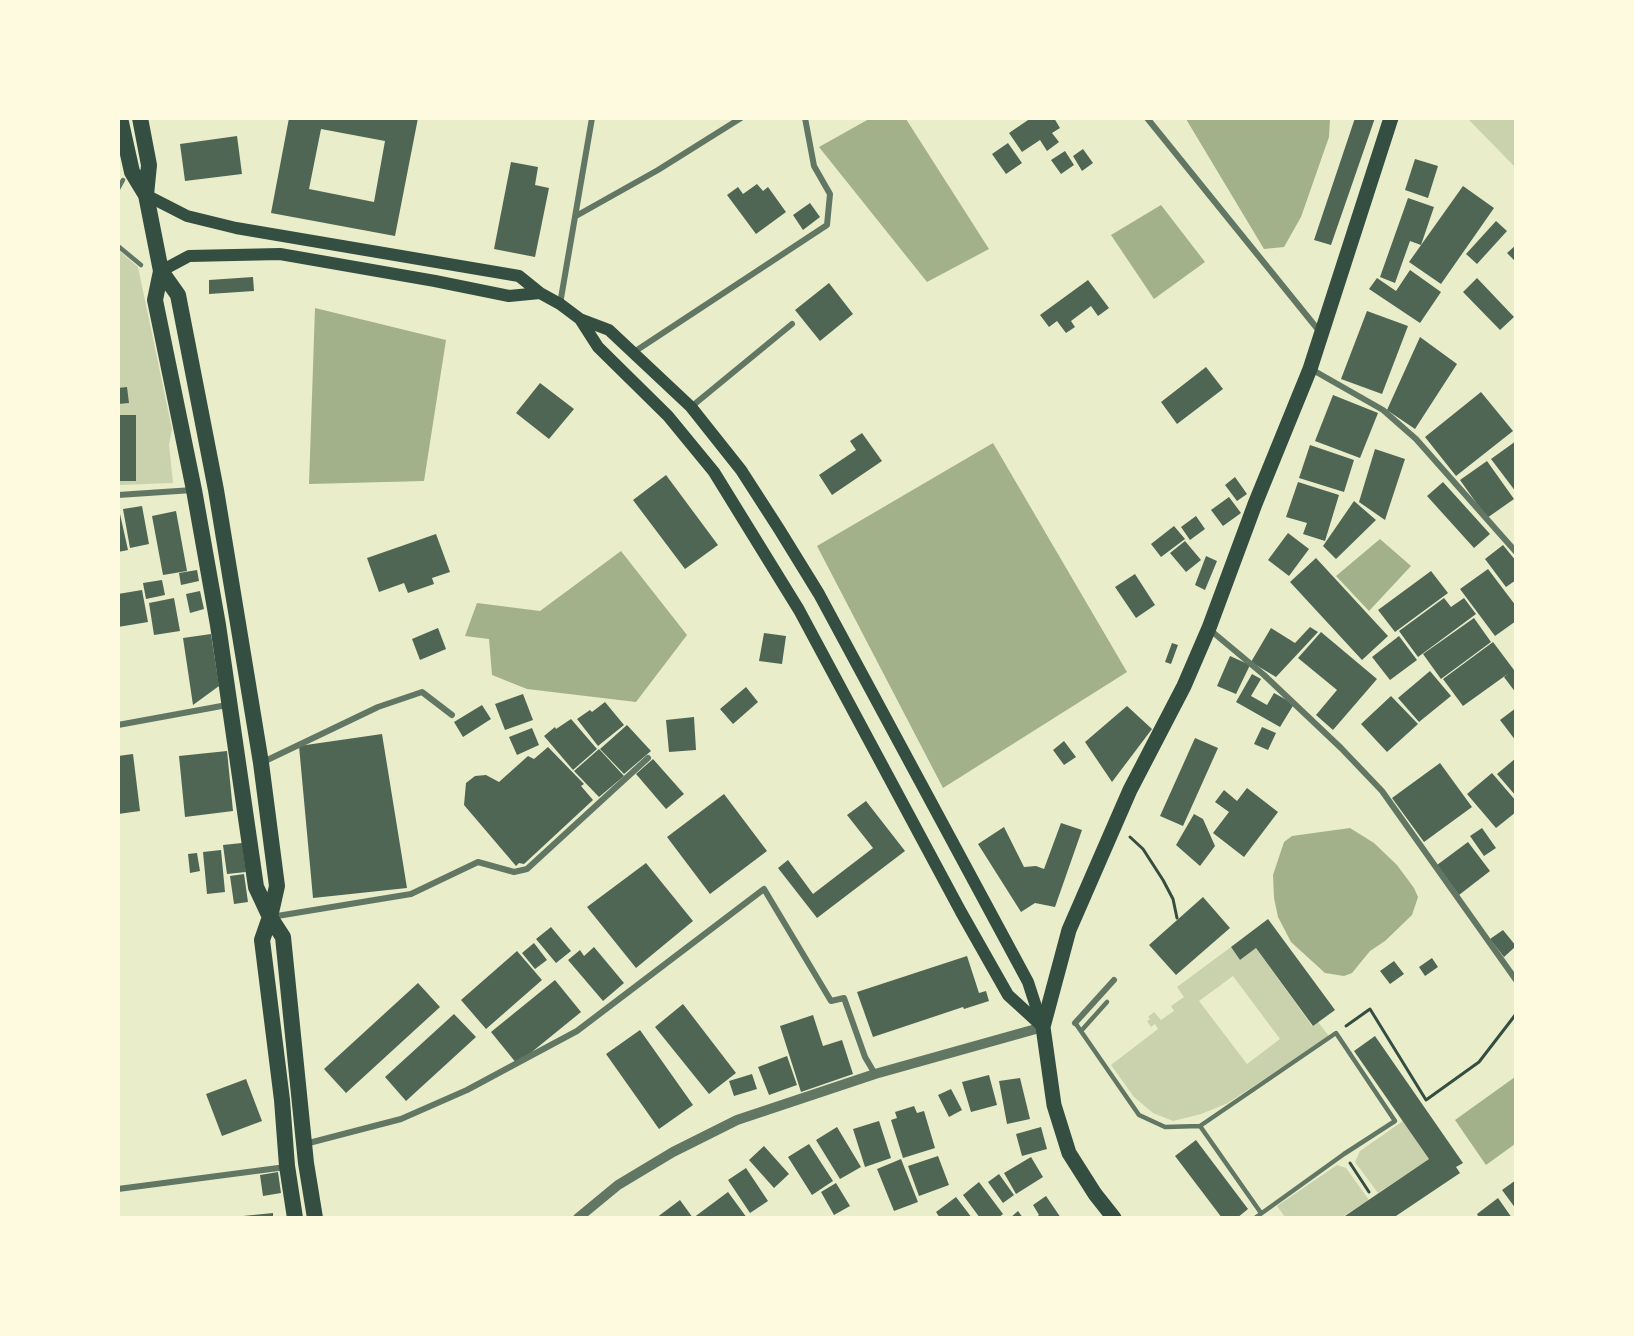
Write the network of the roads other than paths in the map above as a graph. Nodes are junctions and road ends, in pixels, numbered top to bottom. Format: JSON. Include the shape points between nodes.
{"nodes":[{"id":1,"x":120,"y":118,"type":"edge"},
{"id":2,"x":140,"y":118,"type":"edge"},
{"id":3,"x":592,"y":118,"type":"edge"},
{"id":4,"x":741,"y":118,"type":"edge"},
{"id":5,"x":805,"y":118,"type":"edge"},
{"id":6,"x":1146,"y":118,"type":"edge"},
{"id":7,"x":1391,"y":118,"type":"edge"},
{"id":8,"x":123,"y":180,"type":"dead end"},
{"id":9,"x":118,"y":189,"type":"edge"},
{"id":10,"x":146,"y":195,"type":"junction"},
{"id":11,"x":576,"y":216,"type":"junction"},
{"id":12,"x":118,"y":246,"type":"edge"},
{"id":13,"x":141,"y":265,"type":"dead end"},
{"id":14,"x":161,"y":271,"type":"junction"},
{"id":15,"x":540,"y":293,"type":"junction"},
{"id":16,"x":560,"y":304,"type":"junction"},
{"id":17,"x":580,"y":319,"type":"junction"},
{"id":18,"x":792,"y":324,"type":"dead end"},
{"id":19,"x":1322,"y":335,"type":"junction"},
{"id":20,"x":634,"y":352,"type":"junction"},
{"id":21,"x":1310,"y":369,"type":"junction"},
{"id":22,"x":691,"y":407,"type":"junction"},
{"id":23,"x":194,"y":490,"type":"junction"},
{"id":24,"x":118,"y":495,"type":"edge"},
{"id":25,"x":1515,"y":552,"type":"edge"},
{"id":26,"x":1209,"y":628,"type":"junction"},
{"id":27,"x":231,"y":704,"type":"junction"},
{"id":28,"x":452,"y":715,"type":"dead end"},
{"id":29,"x":118,"y":725,"type":"edge"},
{"id":30,"x":648,"y":758,"type":"dead end"},
{"id":31,"x":261,"y":763,"type":"junction"},
{"id":32,"x":270,"y":917,"type":"junction"},
{"id":33,"x":1114,"y":980,"type":"dead end"},
{"id":34,"x":1515,"y":980,"type":"edge"},
{"id":35,"x":1107,"y":1002,"type":"dead end"},
{"id":36,"x":1073,"y":1023,"type":"joint"},
{"id":37,"x":1043,"y":1027,"type":"junction"},
{"id":38,"x":1081,"y":1031,"type":"junction"},
{"id":39,"x":875,"y":1074,"type":"junction"},
{"id":40,"x":1200,"y":1126,"type":"junction"},
{"id":41,"x":304,"y":1144,"type":"junction"},
{"id":42,"x":287,"y":1167,"type":"junction"},
{"id":43,"x":118,"y":1189,"type":"edge"},
{"id":44,"x":1261,"y":1213,"type":"junction"},
{"id":45,"x":295,"y":1218,"type":"edge"},
{"id":46,"x":315,"y":1218,"type":"edge"},
{"id":47,"x":578,"y":1218,"type":"edge"},
{"id":48,"x":1114,"y":1218,"type":"edge"},
{"id":49,"x":1255,"y":1218,"type":"edge"}],
"edges":[{"from":1,"to":10,"type":"highway","via":[[132,172]]},
{"from":2,"to":10,"type":"highway","via":[[149,165]]},
{"from":3,"to":11,"type":"street"},
{"from":4,"to":11,"type":"street"},
{"from":5,"to":20,"type":"street","via":[[814,166],[830,194],[827,225]]},
{"from":6,"to":19,"type":"street"},
{"from":7,"to":19,"type":"main road"},
{"from":8,"to":9,"type":"lane"},
{"from":10,"to":14,"type":"highway"},
{"from":10,"to":15,"type":"main road","via":[[187,216],[236,228],[519,276]]},
{"from":11,"to":16,"type":"street"},
{"from":12,"to":13,"type":"lane"},
{"from":14,"to":15,"type":"main road","via":[[189,256],[280,254],[509,296]]},
{"from":14,"to":23,"type":"highway","via":[[155,300]]},
{"from":14,"to":31,"type":"highway","via":[[178,295],[216,490]]},
{"from":15,"to":16,"type":"main road"},
{"from":16,"to":17,"type":"main road"},
{"from":17,"to":20,"type":"main road","via":[[609,330]]},
{"from":17,"to":37,"type":"main road","via":[[598,347],[668,416],[714,472],[799,610],[1008,995]]},
{"from":18,"to":22,"type":"street"},
{"from":19,"to":21,"type":"main road"},
{"from":20,"to":22,"type":"main road"},
{"from":21,"to":25,"type":"street","via":[[1383,410],[1416,439]]},
{"from":21,"to":26,"type":"main road"},
{"from":22,"to":37,"type":"main road","via":[[741,470],[819,594],[1028,982]]},
{"from":23,"to":24,"type":"street"},
{"from":23,"to":27,"type":"highway"},
{"from":26,"to":34,"type":"street","via":[[1264,675],[1382,791]]},
{"from":26,"to":37,"type":"main road","via":[[1130,790],[1069,930]]},
{"from":27,"to":29,"type":"street"},
{"from":27,"to":32,"type":"highway","via":[[256,887]]},
{"from":28,"to":31,"type":"street","via":[[422,692],[378,706]]},
{"from":30,"to":32,"type":"street","via":[[527,869],[514,872],[478,862],[411,894]]},
{"from":31,"to":32,"type":"highway","via":[[277,886]]},
{"from":32,"to":41,"type":"highway","via":[[283,937]]},
{"from":32,"to":42,"type":"highway","via":[[262,940]]},
{"from":33,"to":36,"type":"street"},
{"from":35,"to":38,"type":"lane"},
{"from":36,"to":38,"type":"lane"},
{"from":37,"to":39,"type":"street"},
{"from":37,"to":48,"type":"main road","via":[[1054,1105],[1070,1153]]},
{"from":38,"to":40,"type":"lane","via":[[1139,1114],[1165,1128]]},
{"from":39,"to":41,"type":"street","via":[[844,998],[831,1001],[764,889],[568,1036],[467,1090],[401,1119]]},
{"from":39,"to":47,"type":"street","via":[[737,1120],[618,1185]]},
{"from":40,"to":44,"type":"lane"},
{"from":40,"to":44,"type":"lane","via":[[1336,1033],[1395,1121]]},
{"from":41,"to":46,"type":"highway"},
{"from":42,"to":43,"type":"street"},
{"from":42,"to":45,"type":"highway"},
{"from":44,"to":49,"type":"lane"}]}
